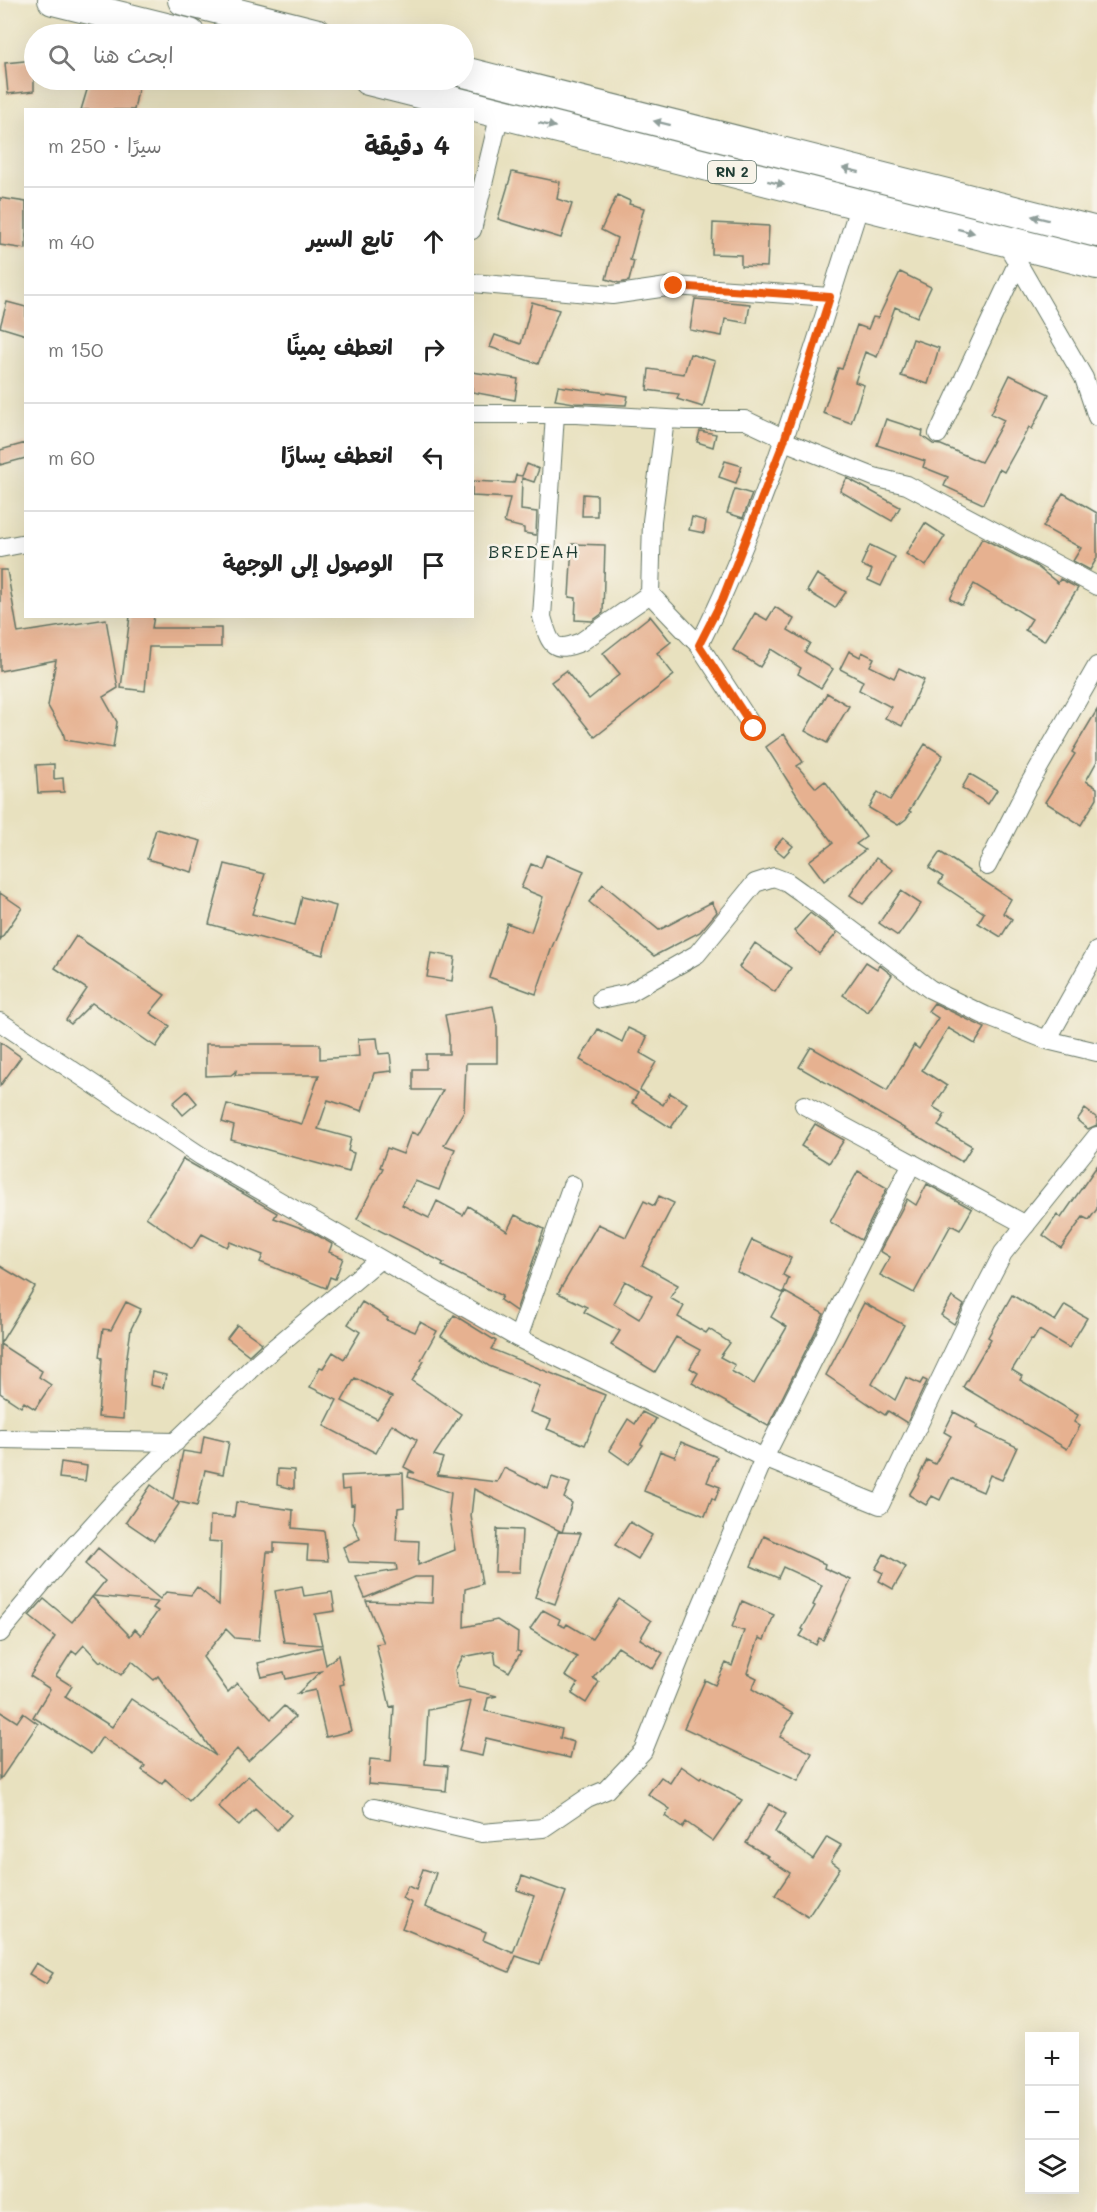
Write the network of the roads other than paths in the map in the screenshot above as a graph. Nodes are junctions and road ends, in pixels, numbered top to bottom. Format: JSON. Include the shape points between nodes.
{"nodes":[{"id":1,"x":53,"y":0,"type":"edge"},
{"id":2,"x":183,"y":0,"type":"edge"},
{"id":3,"x":150,"y":24,"type":"edge"},
{"id":4,"x":278,"y":24,"type":"edge"},
{"id":5,"x":474,"y":75,"type":"edge"},
{"id":6,"x":408,"y":90,"type":"edge"},
{"id":7,"x":500,"y":113,"type":"junction"},
{"id":8,"x":860,"y":204,"type":"junction"},
{"id":9,"x":474,"y":222,"type":"edge"},
{"id":10,"x":1097,"y":232,"type":"edge"},
{"id":11,"x":1012,"y":252,"type":"junction"},
{"id":12,"x":1097,"y":264,"type":"edge"},
{"id":13,"x":474,"y":283,"type":"edge"},
{"id":14,"x":830,"y":297,"type":"junction"},
{"id":15,"x":474,"y":414,"type":"edge"},
{"id":16,"x":555,"y":414,"type":"junction"},
{"id":17,"x":1097,"y":417,"type":"edge"},
{"id":18,"x":665,"y":419,"type":"junction"},
{"id":19,"x":938,"y":434,"type":"dead end"},
{"id":20,"x":785,"y":440,"type":"junction"},
{"id":21,"x":24,"y":543,"type":"edge"},
{"id":22,"x":0,"y":548,"type":"edge"},
{"id":23,"x":1097,"y":586,"type":"edge"},
{"id":24,"x":650,"y":594,"type":"junction"},
{"id":25,"x":699,"y":645,"type":"junction"},
{"id":26,"x":1097,"y":666,"type":"edge"},
{"id":27,"x":754,"y":729,"type":"dead end"},
{"id":28,"x":987,"y":866,"type":"dead end"},
{"id":29,"x":1097,"y":951,"type":"edge"},
{"id":30,"x":602,"y":999,"type":"dead end"},
{"id":31,"x":0,"y":1022,"type":"edge"},
{"id":32,"x":1047,"y":1040,"type":"junction"},
{"id":33,"x":1097,"y":1052,"type":"edge"},
{"id":34,"x":804,"y":1105,"type":"dead end"},
{"id":35,"x":1097,"y":1136,"type":"edge"},
{"id":36,"x":912,"y":1163,"type":"junction"},
{"id":37,"x":572,"y":1185,"type":"dead end"},
{"id":38,"x":1026,"y":1225,"type":"junction"},
{"id":39,"x":380,"y":1259,"type":"junction"},
{"id":40,"x":518,"y":1338,"type":"junction"},
{"id":41,"x":0,"y":1439,"type":"edge"},
{"id":42,"x":176,"y":1442,"type":"junction"},
{"id":43,"x":764,"y":1458,"type":"junction"},
{"id":44,"x":0,"y":1633,"type":"edge"},
{"id":45,"x":374,"y":1808,"type":"dead end"}],
"edges":[{"from":1,"to":3,"type":"highway"},
{"from":2,"to":4,"type":"highway"},
{"from":10,"to":5,"type":"highway","number":"RN 2","one_way":true},
{"from":6,"to":7,"type":"highway","number":"RN 2"},
{"from":7,"to":8,"type":"highway","number":"RN 2","one_way":true},
{"from":7,"to":9,"type":"street"},
{"from":8,"to":11,"type":"highway","number":"RN 2","one_way":true},
{"from":8,"to":14,"type":"street"},
{"from":11,"to":12,"type":"highway","number":"RN 2"},
{"from":11,"to":17,"type":"street","via":[[1084,378]]},
{"from":11,"to":19,"type":"street"},
{"from":13,"to":14,"type":"street","via":[[612,295],[674,286]]},
{"from":14,"to":20,"type":"street"},
{"from":15,"to":16,"type":"street"},
{"from":16,"to":18,"type":"street"},
{"from":16,"to":24,"type":"street","via":[[542,617],[551,644],[563,647],[581,642]]},
{"from":18,"to":20,"type":"street","via":[[745,420]]},
{"from":18,"to":24,"type":"street","via":[[652,521]]},
{"from":20,"to":23,"type":"street","via":[[874,477],[907,485]]},
{"from":20,"to":25,"type":"street","via":[[722,600]]},
{"from":21,"to":22,"type":"street"},
{"from":24,"to":25,"type":"street"},
{"from":25,"to":27,"type":"street"},
{"from":26,"to":28,"type":"street"},
{"from":29,"to":32,"type":"street"},
{"from":30,"to":32,"type":"street","via":[[629,993],[697,954],[755,883],[774,877],[801,892],[930,989]]},
{"from":31,"to":39,"type":"street","via":[[201,1156]]},
{"from":32,"to":33,"type":"street"},
{"from":34,"to":36,"type":"street"},
{"from":35,"to":38,"type":"street"},
{"from":36,"to":38,"type":"street"},
{"from":36,"to":43,"type":"street"},
{"from":37,"to":40,"type":"street"},
{"from":38,"to":43,"type":"street","via":[[1003,1253],[979,1299],[880,1505]]},
{"from":39,"to":40,"type":"street"},
{"from":39,"to":42,"type":"street","via":[[260,1361]]},
{"from":40,"to":43,"type":"street"},
{"from":41,"to":42,"type":"street"},
{"from":42,"to":44,"type":"street","via":[[119,1496]]},
{"from":43,"to":45,"type":"street","via":[[643,1750],[606,1790],[543,1828],[483,1833]]}]}
